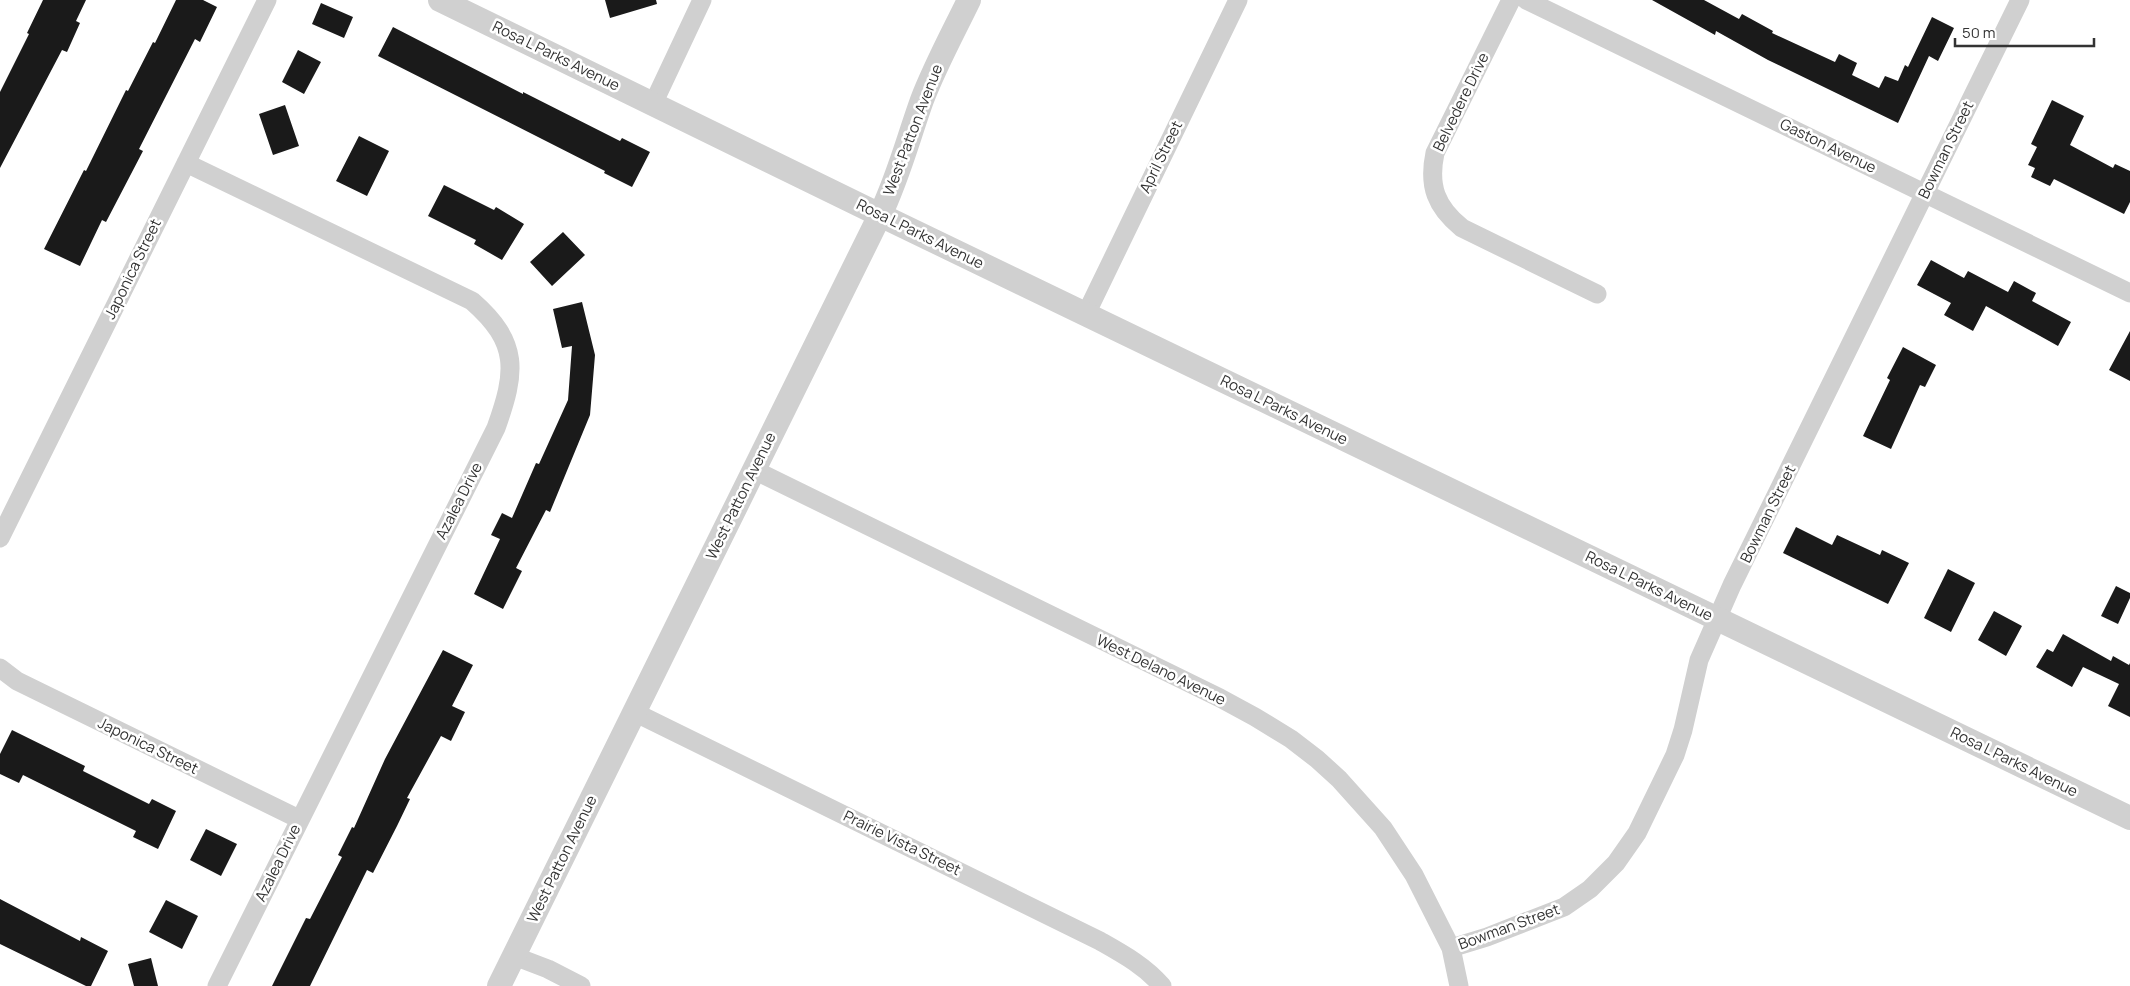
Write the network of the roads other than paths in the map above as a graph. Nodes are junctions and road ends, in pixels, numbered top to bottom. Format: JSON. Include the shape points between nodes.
{"nodes":[{"id":1,"x":267,"y":0,"type":"edge"},
{"id":2,"x":440,"y":0,"type":"edge"},
{"id":3,"x":702,"y":0,"type":"edge"},
{"id":4,"x":969,"y":0,"type":"edge"},
{"id":5,"x":1238,"y":0,"type":"edge"},
{"id":6,"x":1511,"y":0,"type":"edge"},
{"id":7,"x":1526,"y":0,"type":"edge"},
{"id":8,"x":2020,"y":0,"type":"edge"},
{"id":9,"x":653,"y":104,"type":"junction"},
{"id":10,"x":186,"y":163,"type":"junction"},
{"id":11,"x":1925,"y":193,"type":"junction"},
{"id":12,"x":880,"y":215,"type":"junction"},
{"id":13,"x":2130,"y":293,"type":"edge"},
{"id":14,"x":1597,"y":294,"type":"dead end"},
{"id":15,"x":1086,"y":314,"type":"junction"},
{"id":16,"x":754,"y":470,"type":"junction"},
{"id":17,"x":0,"y":538,"type":"edge"},
{"id":18,"x":1717,"y":620,"type":"junction"},
{"id":19,"x":0,"y":668,"type":"edge"},
{"id":20,"x":634,"y":712,"type":"junction"},
{"id":21,"x":2130,"y":818,"type":"edge"},
{"id":22,"x":299,"y":819,"type":"junction"},
{"id":23,"x":1451,"y":948,"type":"junction"},
{"id":24,"x":514,"y":956,"type":"junction"},
{"id":25,"x":217,"y":986,"type":"edge"},
{"id":26,"x":499,"y":986,"type":"edge"},
{"id":27,"x":581,"y":986,"type":"edge"},
{"id":28,"x":1162,"y":986,"type":"edge"},
{"id":29,"x":1459,"y":986,"type":"edge"}],
"edges":[{"from":1,"to":10,"type":"street","name":"Japonica Street"},
{"from":2,"to":9,"type":"street","name":"Rosa L Parks Avenue"},
{"from":3,"to":9,"type":"street"},
{"from":4,"to":12,"type":"street","name":"West Patton Avenue","via":[[922,100],[895,183]]},
{"from":5,"to":15,"type":"street","name":"April Street"},
{"from":6,"to":14,"type":"street","name":"Belvedere Drive","via":[[1435,153],[1433,185],[1439,203],[1450,219],[1462,228]]},
{"from":7,"to":11,"type":"street","name":"Gaston Avenue"},
{"from":8,"to":11,"type":"street","name":"Bowman Street"},
{"from":9,"to":12,"type":"street","name":"Rosa L Parks Avenue"},
{"from":10,"to":17,"type":"street","name":"Japonica Street"},
{"from":10,"to":22,"type":"street","name":"Azalea Drive","via":[[472,302],[490,316],[510,354],[505,402],[496,428]]},
{"from":11,"to":13,"type":"street","name":"Gaston Avenue"},
{"from":11,"to":18,"type":"street","name":"Bowman Street"},
{"from":12,"to":15,"type":"street","name":"Rosa L Parks Avenue"},
{"from":12,"to":16,"type":"street","name":"West Patton Avenue"},
{"from":15,"to":18,"type":"street","name":"Rosa L Parks Avenue"},
{"from":16,"to":20,"type":"street","name":"West Patton Avenue"},
{"from":16,"to":23,"type":"street","name":"West Delano Avenue","via":[[1220,698],[1291,739],[1339,779],[1383,828],[1414,875]]},
{"from":18,"to":21,"type":"street","name":"Rosa L Parks Avenue"},
{"from":18,"to":23,"type":"street","name":"Bowman Street","via":[[1699,660],[1675,754],[1637,833],[1616,863],[1590,889],[1564,907]]},
{"from":19,"to":22,"type":"street","name":"Japonica Street","via":[[17,681]]},
{"from":20,"to":24,"type":"street","name":"West Patton Avenue"},
{"from":20,"to":28,"type":"street","name":"Prairie Vista Street","via":[[1100,941],[1136,962]]},
{"from":22,"to":25,"type":"street","name":"Azalea Drive"},
{"from":23,"to":29,"type":"street","name":"West Delano Avenue"},
{"from":24,"to":26,"type":"street","name":"West Patton Avenue"},
{"from":24,"to":27,"type":"street"}]}
